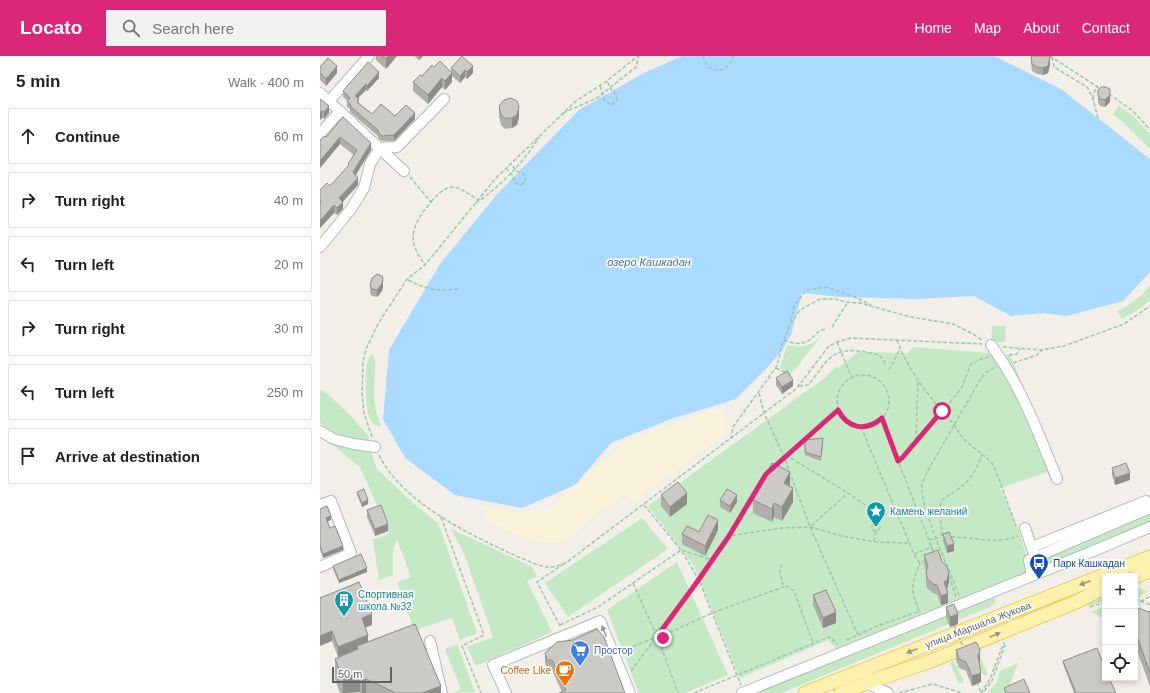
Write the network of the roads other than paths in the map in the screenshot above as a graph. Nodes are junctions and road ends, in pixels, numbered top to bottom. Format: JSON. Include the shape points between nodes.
{"nodes":[{"id":1,"x":369,"y":56,"type":"edge"},
{"id":2,"x":320,"y":93,"type":"edge"},
{"id":3,"x":444,"y":100,"type":"dead end"},
{"id":4,"x":329,"y":101,"type":"junction"},
{"id":5,"x":340,"y":111,"type":"junction"},
{"id":6,"x":320,"y":134,"type":"edge"},
{"id":7,"x":380,"y":148,"type":"junction"},
{"id":8,"x":404,"y":171,"type":"road end"},
{"id":9,"x":320,"y":247,"type":"edge"},
{"id":10,"x":989,"y":345,"type":"road end"},
{"id":11,"x":320,"y":430,"type":"edge"},
{"id":12,"x":375,"y":447,"type":"road end"},
{"id":13,"x":1057,"y":479,"type":"dead end"},
{"id":14,"x":1150,"y":504,"type":"edge"},
{"id":15,"x":320,"y":505,"type":"edge"},
{"id":16,"x":1150,"y":508,"type":"edge"},
{"id":17,"x":1150,"y":527,"type":"edge"},
{"id":18,"x":1020,"y":530,"type":"road end"},
{"id":19,"x":1032,"y":547,"type":"junction"},
{"id":20,"x":1035,"y":557,"type":"junction"},
{"id":21,"x":1150,"y":557,"type":"edge"},
{"id":22,"x":1134,"y":563,"type":"junction"},
{"id":23,"x":320,"y":567,"type":"edge"},
{"id":24,"x":1036,"y":574,"type":"junction"},
{"id":25,"x":1144,"y":576,"type":"edge"},
{"id":26,"x":1102,"y":589,"type":"edge"},
{"id":27,"x":430,"y":642,"type":"dead end"},
{"id":28,"x":866,"y":683,"type":"junction"},
{"id":29,"x":442,"y":693,"type":"edge"},
{"id":30,"x":506,"y":693,"type":"edge"},
{"id":31,"x":630,"y":693,"type":"edge"},
{"id":32,"x":743,"y":693,"type":"edge"},
{"id":33,"x":805,"y":693,"type":"edge"},
{"id":34,"x":841,"y":693,"type":"edge"},
{"id":35,"x":888,"y":693,"type":"edge"}],
"edges":[{"from":1,"to":4,"type":"street"},
{"from":2,"to":4,"type":"street"},
{"from":3,"to":7,"type":"street","via":[[397,147]]},
{"from":4,"to":5,"type":"street"},
{"from":5,"to":6,"type":"street"},
{"from":5,"to":7,"type":"street"},
{"from":7,"to":8,"type":"street"},
{"from":7,"to":9,"type":"street","via":[[370,164],[364,188],[351,209]]},
{"from":10,"to":13,"type":"street","via":[[1002,361],[1026,402]]},
{"from":11,"to":12,"type":"street","via":[[334,439]]},
{"from":14,"to":19,"type":"street","via":[[1146,501]]},
{"from":15,"to":23,"type":"street","via":[[330,501],[351,554]]},
{"from":16,"to":20,"type":"street"},
{"from":17,"to":24,"type":"street"},
{"from":18,"to":19,"type":"street"},
{"from":19,"to":20,"type":"street"},
{"from":20,"to":24,"type":"street"},
{"from":21,"to":22,"type":"main road","name":"улица Маршала Жукова"},
{"from":22,"to":25,"type":"street"},
{"from":22,"to":33,"type":"main road","name":"улица Маршала Жукова","one_way":true},
{"from":24,"to":32,"type":"street"},
{"from":28,"to":26,"type":"main road","name":"улица Маршала Жукова","one_way":true,"via":[[932,661]]},
{"from":27,"to":29,"type":"street"},
{"from":28,"to":34,"type":"main road","name":"улица Маршала Жукова"},
{"from":28,"to":35,"type":"street"},
{"from":31,"to":30,"type":"street","one_way":true,"via":[[600,621],[494,665]]}]}
